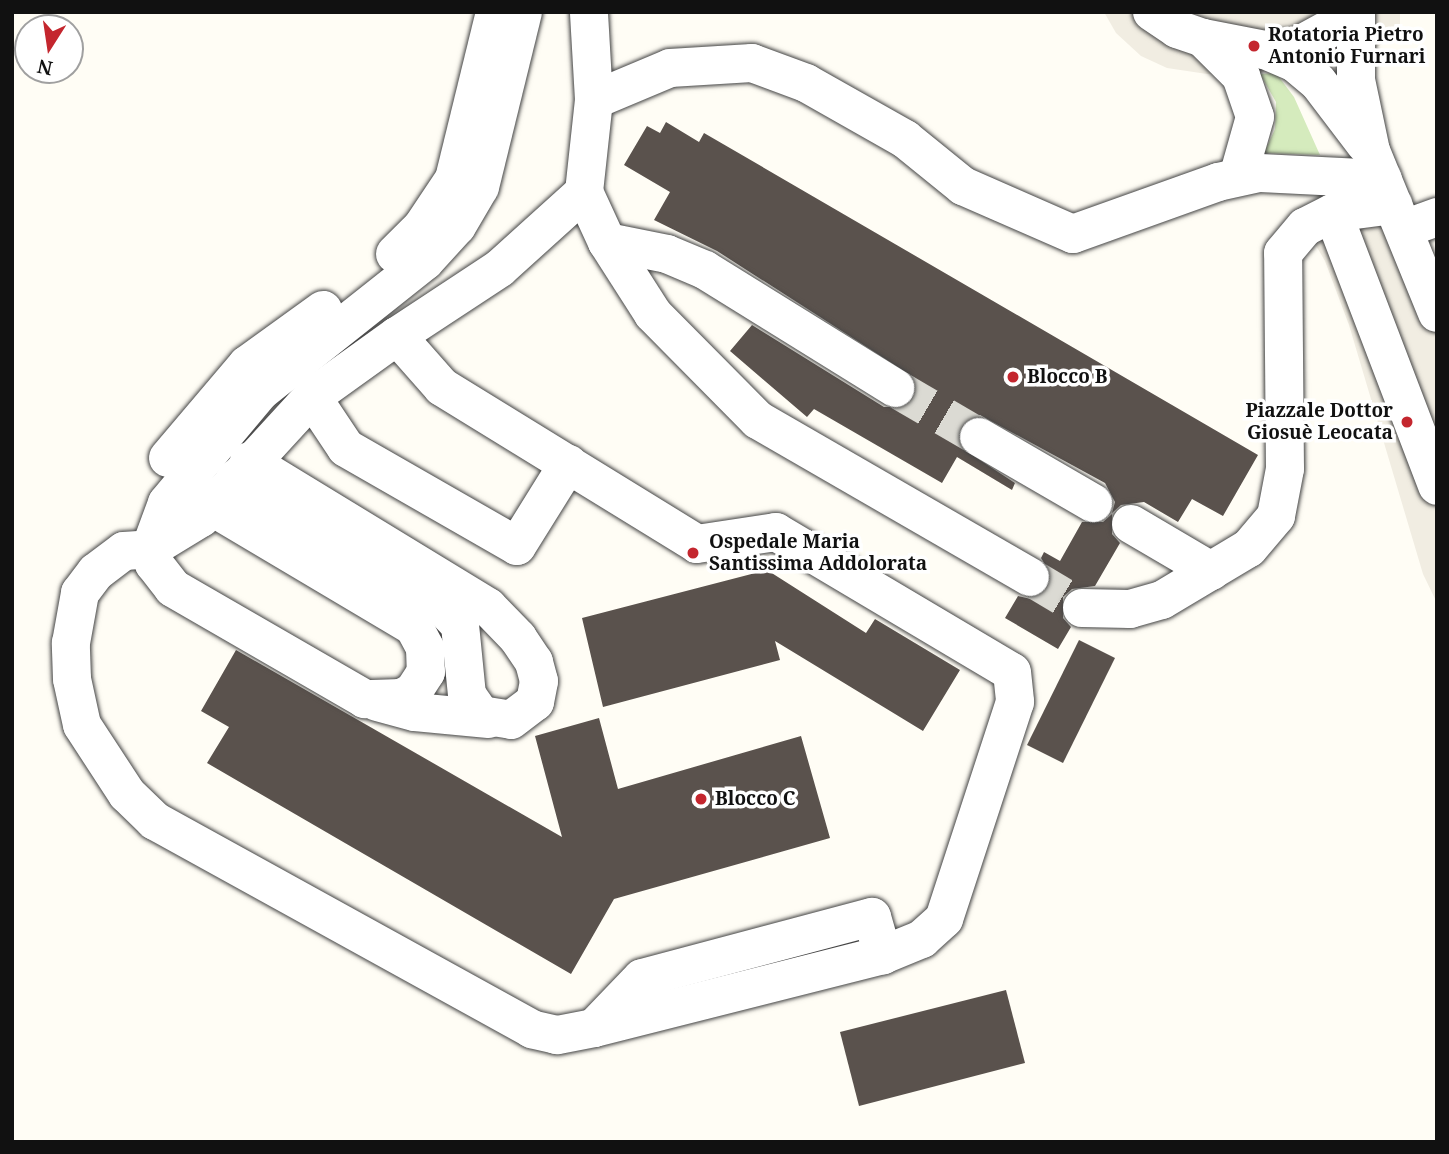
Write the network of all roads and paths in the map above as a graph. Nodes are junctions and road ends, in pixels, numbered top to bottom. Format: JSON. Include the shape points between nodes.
{"nodes":[{"id":1,"x":495,"y":12,"type":"edge"},
{"id":2,"x":523,"y":12,"type":"edge"},
{"id":3,"x":589,"y":12,"type":"edge"},
{"id":4,"x":1152,"y":12,"type":"edge"},
{"id":5,"x":1356,"y":14,"type":"edge"},
{"id":6,"x":1203,"y":38,"type":"junction"},
{"id":7,"x":1265,"y":50,"type":"junction"},
{"id":8,"x":594,"y":100,"type":"junction"},
{"id":9,"x":1238,"y":177,"type":"junction"},
{"id":10,"x":584,"y":192,"type":"junction"},
{"id":11,"x":1397,"y":196,"type":"edge"},
{"id":12,"x":1333,"y":213,"type":"junction"},
{"id":13,"x":607,"y":242,"type":"junction"},
{"id":14,"x":1437,"y":313,"type":"edge"},
{"id":15,"x":397,"y":336,"type":"junction"},
{"id":16,"x":895,"y":388,"type":"tunnel mouth"},
{"id":17,"x":313,"y":397,"type":"junction"},
{"id":18,"x":979,"y":437,"type":"tunnel mouth"},
{"id":19,"x":1429,"y":443,"type":"edge"},
{"id":20,"x":168,"y":458,"type":"dead end"},
{"id":21,"x":568,"y":464,"type":"junction"},
{"id":22,"x":232,"y":482,"type":"junction"},
{"id":23,"x":1437,"y":486,"type":"edge"},
{"id":24,"x":1093,"y":503,"type":"dead end"},
{"id":25,"x":1131,"y":524,"type":"dead end"},
{"id":26,"x":149,"y":550,"type":"junction"},
{"id":27,"x":1211,"y":571,"type":"junction"},
{"id":28,"x":1030,"y":577,"type":"tunnel mouth"},
{"id":29,"x":1082,"y":608,"type":"tunnel mouth"},
{"id":30,"x":365,"y":699,"type":"junction"},
{"id":31,"x":489,"y":719,"type":"junction"}],
"edges":[{"from":1,"to":20,"type":"street","via":[[454,179],[436,208],[382,267],[247,365]]},
{"from":2,"to":26,"type":"street","via":[[480,187],[457,226],[425,261],[261,391],[167,503]]},
{"from":3,"to":8,"type":"street"},
{"from":4,"to":6,"type":"street","via":[[1177,29]]},
{"from":5,"to":7,"type":"street","via":[[1296,47]]},
{"from":5,"to":11,"type":"street","via":[[1356,80]]},
{"from":6,"to":7,"type":"street"},
{"from":6,"to":9,"type":"street","via":[[1241,76],[1255,117]]},
{"from":7,"to":11,"type":"street","via":[[1295,63],[1318,82]]},
{"from":8,"to":9,"type":"street","via":[[670,68],[752,63],[806,83],[905,139],[963,186],[1073,234]]},
{"from":8,"to":10,"type":"street"},
{"from":9,"to":11,"type":"street","via":[[1259,173]]},
{"from":10,"to":13,"type":"street"},
{"from":10,"to":15,"type":"street","via":[[500,268]]},
{"from":11,"to":12,"type":"street"},
{"from":11,"to":14,"type":"street"},
{"from":12,"to":19,"type":"street"},
{"from":12,"to":27,"type":"street","via":[[1305,227],[1283,253],[1285,468],[1276,516],[1249,548]]},
{"from":13,"to":16,"type":"street","via":[[667,254],[705,271]]},
{"from":13,"to":28,"type":"street","via":[[653,314],[758,420]]},
{"from":15,"to":17,"type":"street"},
{"from":15,"to":21,"type":"street","via":[[442,387]]},
{"from":17,"to":21,"type":"street","via":[[346,448],[517,547]]},
{"from":17,"to":22,"type":"street"},
{"from":18,"to":24,"type":"street"},
{"from":19,"to":23,"type":"street"},
{"from":21,"to":26,"type":"street","via":[[697,544],[776,532],[1012,672],[1015,702],[944,919],[922,939],[883,955],[872,917],[642,978],[594,1028],[557,1035],[532,1029],[155,821],[127,794],[82,725],[72,679],[71,643],[80,593],[96,572],[124,551]]},
{"from":22,"to":26,"type":"street"},
{"from":22,"to":30,"type":"street","via":[[414,627],[425,648],[426,672],[413,692],[401,698]]},
{"from":22,"to":31,"type":"street","via":[[431,595],[460,625],[467,695]]},
{"from":22,"to":31,"type":"street","via":[[488,607],[518,638],[540,681],[535,702],[511,720]]},
{"from":25,"to":27,"type":"street"},
{"from":26,"to":30,"type":"street","via":[[173,588]]},
{"from":27,"to":29,"type":"street","via":[[1162,600],[1130,609]]},
{"from":30,"to":31,"type":"street","via":[[415,712]]}]}
